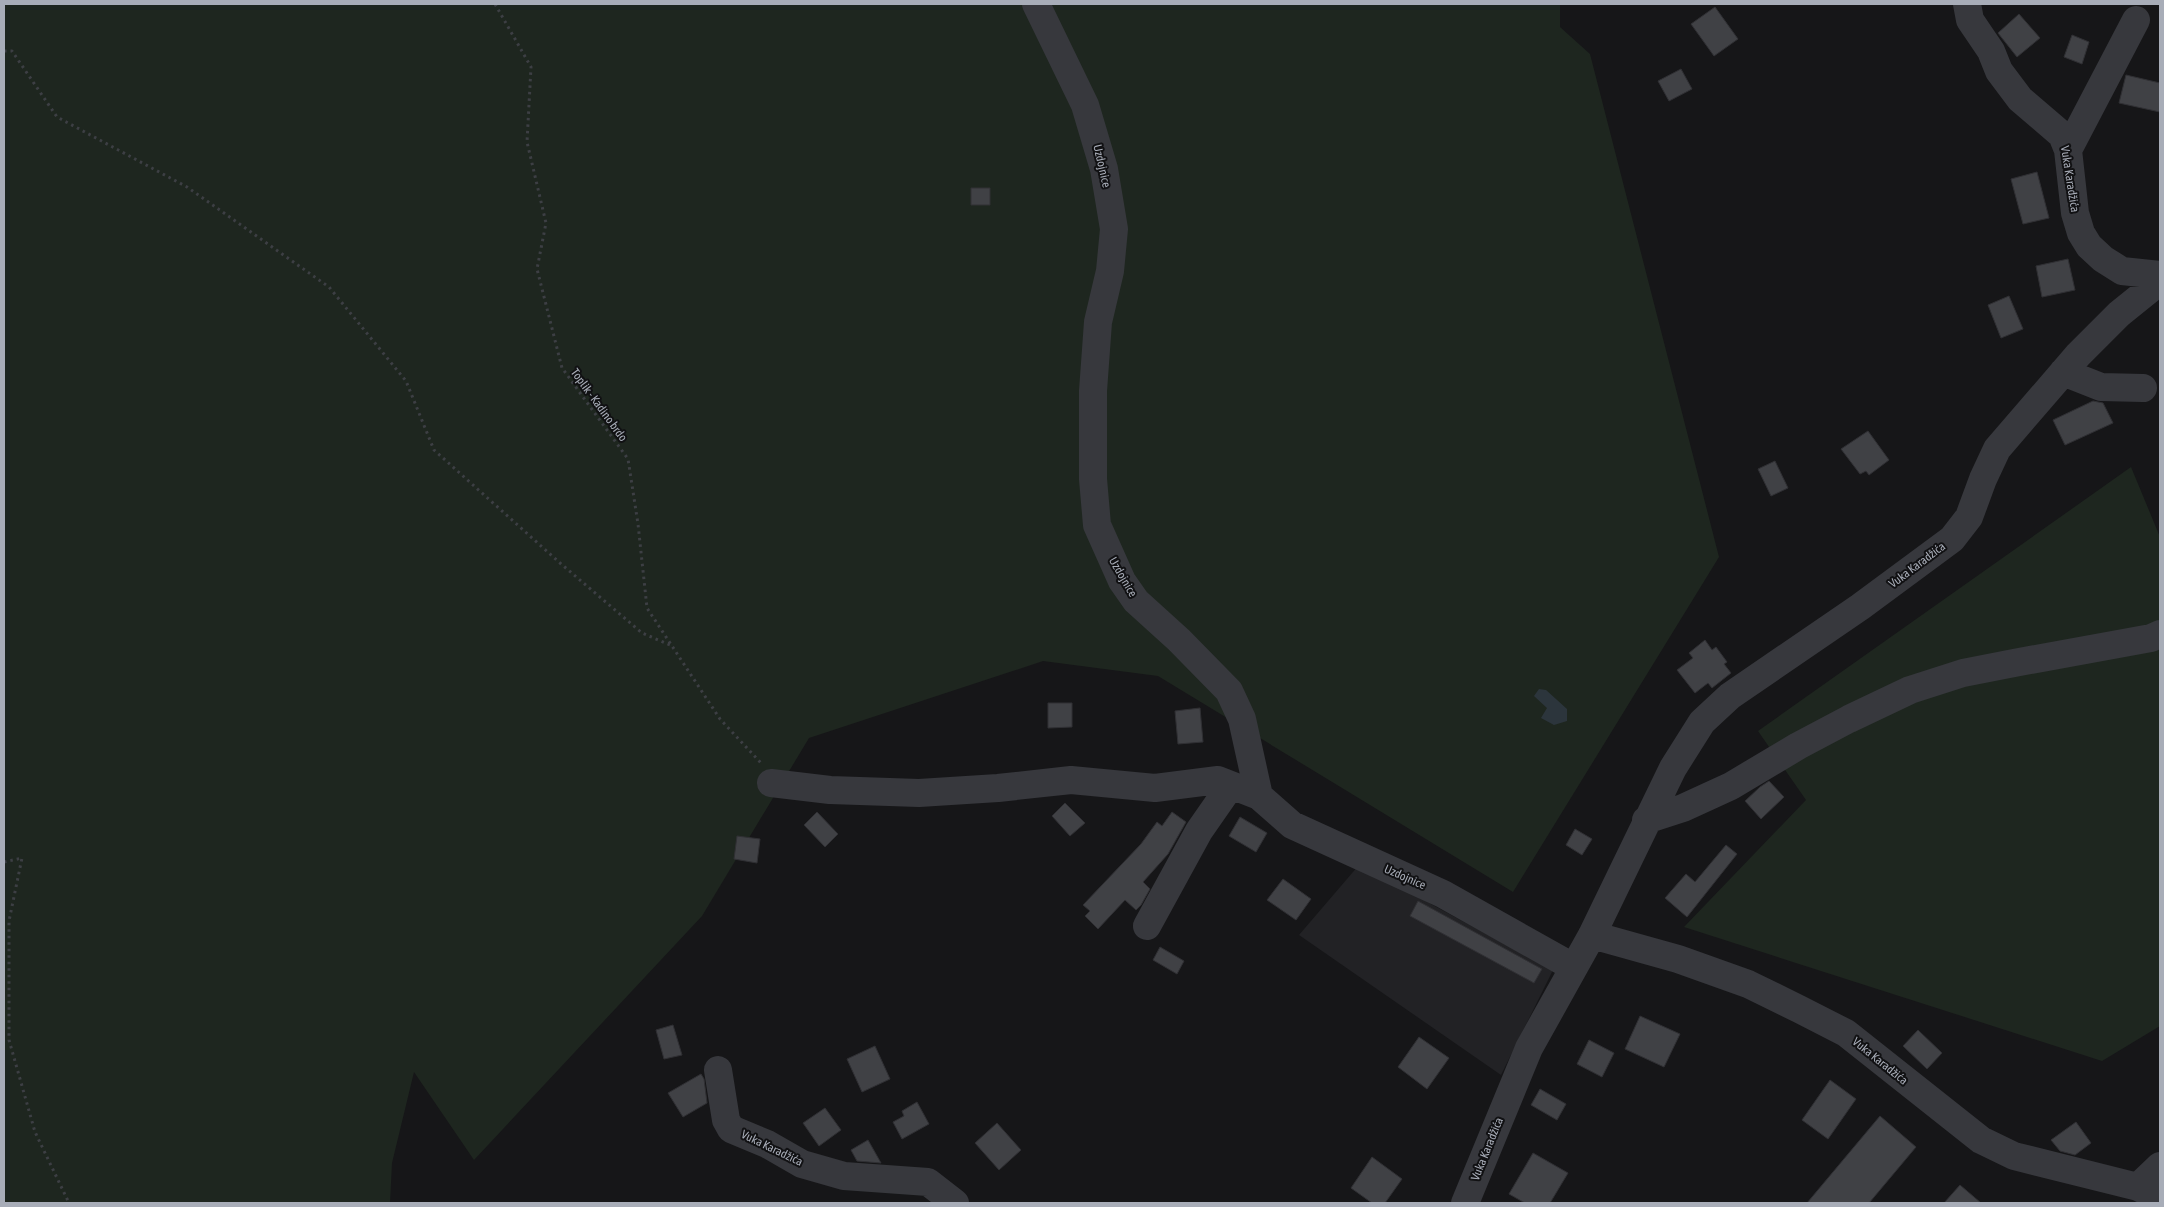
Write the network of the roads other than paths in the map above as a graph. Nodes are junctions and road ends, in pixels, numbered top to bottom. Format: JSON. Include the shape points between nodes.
{"nodes":[{"id":1,"x":1036,"y":4,"type":"edge"},
{"id":2,"x":1967,"y":4,"type":"edge"},
{"id":3,"x":2136,"y":20,"type":"dead end"},
{"id":4,"x":2068,"y":150,"type":"junction"},
{"id":5,"x":2160,"y":275,"type":"edge"},
{"id":6,"x":2160,"y":281,"type":"edge"},
{"id":7,"x":2063,"y":372,"type":"junction"},
{"id":8,"x":2143,"y":388,"type":"dead end"},
{"id":9,"x":2160,"y":634,"type":"edge"},
{"id":10,"x":776,"y":783,"type":"road end"},
{"id":11,"x":1231,"y":785,"type":"junction"},
{"id":12,"x":1259,"y":796,"type":"junction"},
{"id":13,"x":1646,"y":820,"type":"junction"},
{"id":14,"x":1147,"y":926,"type":"dead end"},
{"id":15,"x":1592,"y":935,"type":"junction"},
{"id":16,"x":1574,"y":967,"type":"junction"},
{"id":17,"x":718,"y":1070,"type":"dead end"},
{"id":18,"x":2160,"y":1166,"type":"edge"},
{"id":19,"x":2149,"y":1193,"type":"edge"},
{"id":20,"x":955,"y":1203,"type":"edge"},
{"id":21,"x":1465,"y":1203,"type":"edge"}],
"edges":[{"from":1,"to":12,"type":"street","name":"Uzdojnice","via":[[1085,105],[1104,169],[1114,229],[1110,271],[1098,322],[1093,391],[1093,479],[1097,525],[1122,581],[1136,601],[1229,691],[1242,719]]},
{"from":2,"to":4,"type":"street","name":"Vuka Karadžića","via":[[1970,20],[1999,71],[2020,99],[2062,135]]},
{"from":3,"to":4,"type":"street"},
{"from":4,"to":5,"type":"street","name":"Vuka Karadžića","via":[[2075,213],[2081,234],[2089,246],[2122,271]]},
{"from":6,"to":7,"type":"street","name":"Vuka Karadžića","via":[[2119,314]]},
{"from":7,"to":8,"type":"street","via":[[2101,387]]},
{"from":7,"to":13,"type":"street","name":"Vuka Karadžića","via":[[1997,449],[1969,517],[1952,538],[1860,607],[1730,696],[1702,722]]},
{"from":9,"to":13,"type":"street","via":[[1963,673],[1910,690],[1807,742],[1731,786],[1683,808]]},
{"from":10,"to":11,"type":"street","via":[[830,790],[919,793],[1071,780],[1155,788],[1218,780]]},
{"from":11,"to":12,"type":"street"},
{"from":11,"to":14,"type":"street","via":[[1199,831]]},
{"from":12,"to":16,"type":"street","name":"Uzdojnice","via":[[1292,825],[1443,894]]},
{"from":13,"to":15,"type":"street","name":"Vuka Karadžića"},
{"from":15,"to":16,"type":"street","name":"Vuka Karadžića"},
{"from":15,"to":19,"type":"street","name":"Vuka Karadžića","via":[[1678,959],[1748,984],[1823,1021],[1846,1034],[1974,1134],[1998,1149]]},
{"from":16,"to":21,"type":"street","name":"Vuka Karadžića","via":[[1530,1048]]},
{"from":17,"to":20,"type":"street","name":"Vuka Karadžića","via":[[726,1120],[731,1129],[802,1164],[844,1176],[928,1182]]},
{"from":18,"to":19,"type":"street"}]}
